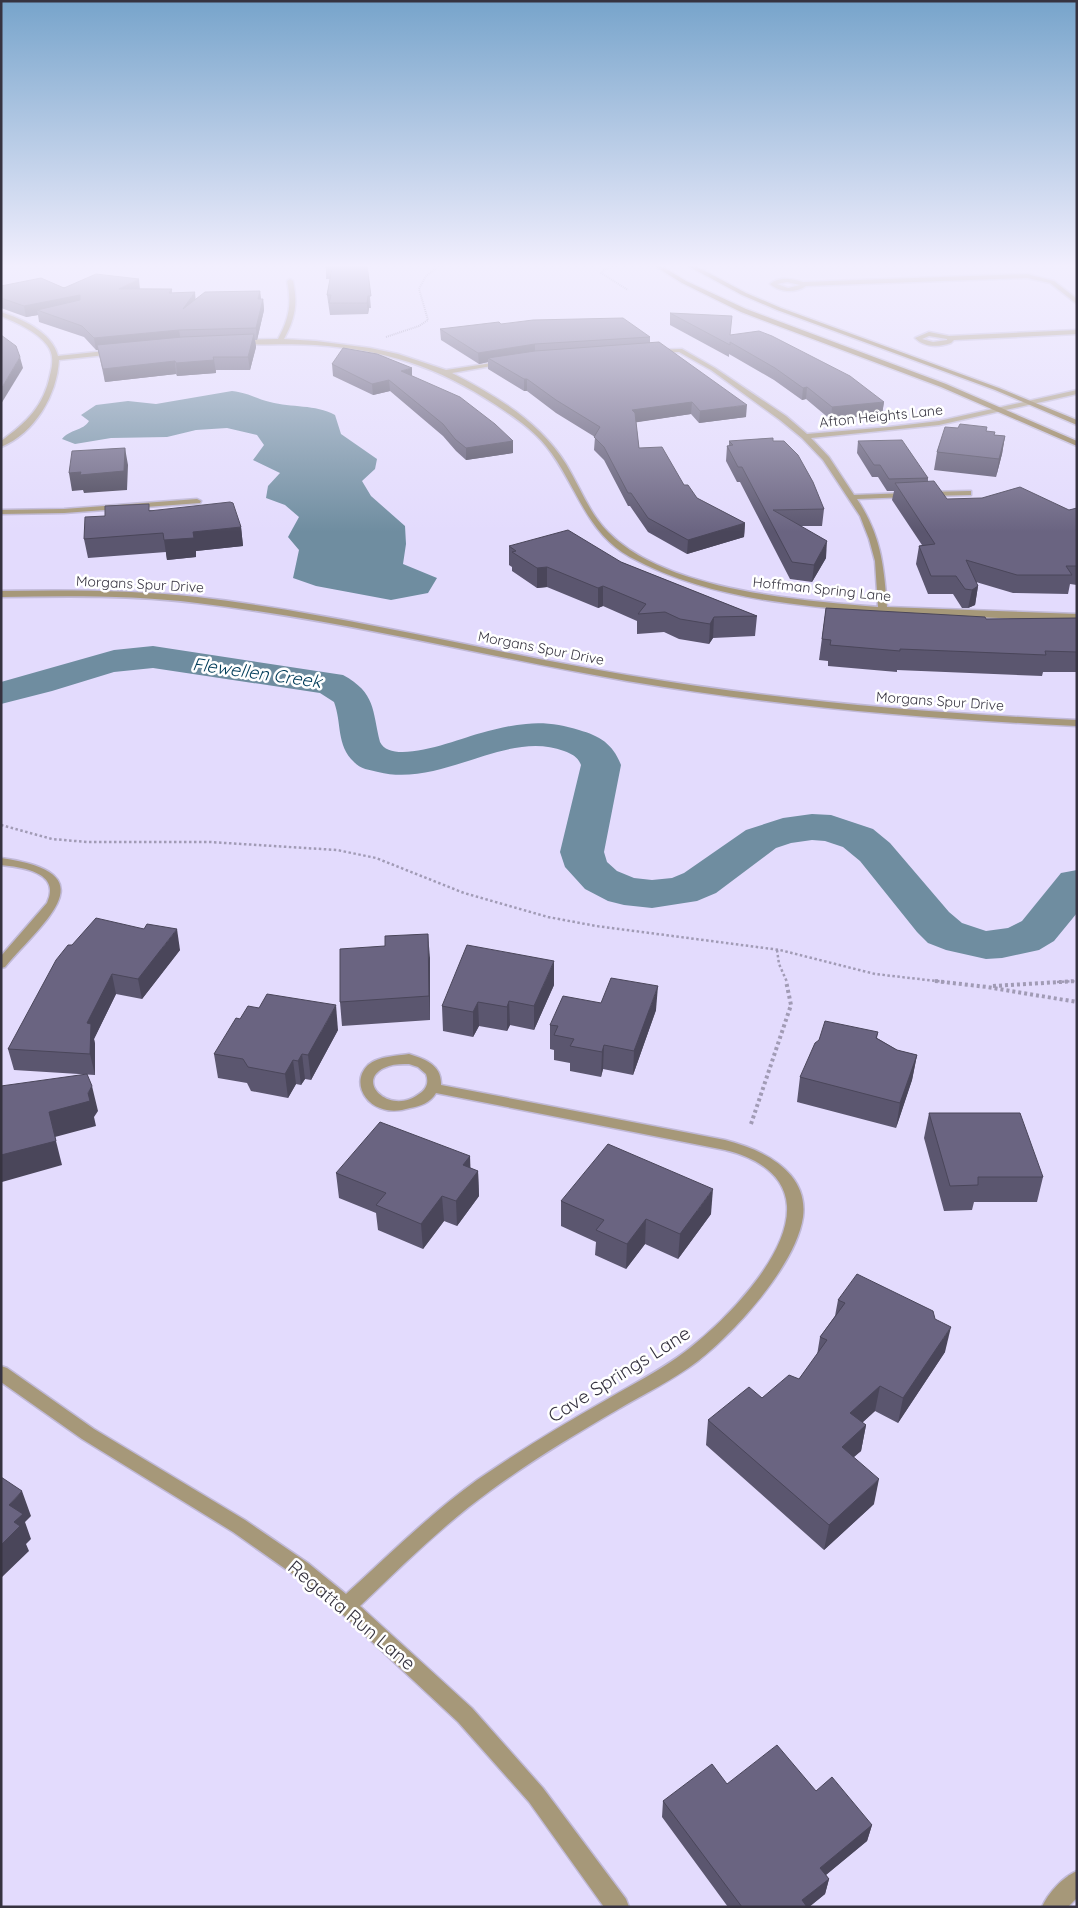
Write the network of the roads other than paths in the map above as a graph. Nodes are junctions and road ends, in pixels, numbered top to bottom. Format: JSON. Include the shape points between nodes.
{"nodes":[{"id":1,"x":54,"y":354,"type":"edge"},
{"id":2,"x":100,"y":354,"type":"edge"},
{"id":3,"x":381,"y":354,"type":"edge"},
{"id":4,"x":687,"y":354,"type":"edge"},
{"id":5,"x":860,"y":354,"type":"edge"},
{"id":6,"x":901,"y":354,"type":"edge"},
{"id":7,"x":56,"y":358,"type":"junction"},
{"id":8,"x":509,"y":361,"type":"edge"},
{"id":9,"x":445,"y":372,"type":"junction"},
{"id":10,"x":1077,"y":392,"type":"edge"},
{"id":11,"x":1032,"y":404,"type":"junction"},
{"id":12,"x":1004,"y":410,"type":"junction"},
{"id":13,"x":1077,"y":423,"type":"edge"},
{"id":14,"x":805,"y":436,"type":"junction"},
{"id":15,"x":1077,"y":444,"type":"edge"},
{"id":16,"x":1,"y":445,"type":"edge"},
{"id":17,"x":968,"y":493,"type":"dead end"},
{"id":18,"x":852,"y":497,"type":"junction"},
{"id":19,"x":197,"y":501,"type":"dead end"},
{"id":20,"x":1,"y":512,"type":"edge"},
{"id":21,"x":1,"y":594,"type":"edge"},
{"id":22,"x":883,"y":610,"type":"junction"},
{"id":23,"x":1077,"y":617,"type":"edge"},
{"id":24,"x":1077,"y":723,"type":"edge"},
{"id":25,"x":1,"y":861,"type":"edge"},
{"id":26,"x":1,"y":964,"type":"edge"},
{"id":27,"x":433,"y":1088,"type":"junction"},
{"id":28,"x":1,"y":1373,"type":"edge"},
{"id":29,"x":347,"y":1606,"type":"junction"},
{"id":30,"x":1077,"y":1882,"type":"edge"},
{"id":31,"x":618,"y":1907,"type":"edge"},
{"id":32,"x":1054,"y":1907,"type":"edge"}],
"edges":[{"from":1,"to":7,"type":"street"},
{"from":2,"to":7,"type":"street"},
{"from":3,"to":9,"type":"street","name":"Hoffman Spring Lane"},
{"from":4,"to":14,"type":"street","via":[[745,390]]},
{"from":5,"to":12,"type":"main road"},
{"from":6,"to":11,"type":"main road"},
{"from":7,"to":16,"type":"street","via":[[48,401],[21,430]]},
{"from":8,"to":9,"type":"street"},
{"from":9,"to":22,"type":"street","name":"Hoffman Spring Lane","via":[[488,396],[537,432],[553,449],[590,516],[607,537],[655,567],[741,593],[794,602]]},
{"from":10,"to":11,"type":"street","name":"Afton Heights Lane"},
{"from":11,"to":12,"type":"street","name":"Afton Heights Lane"},
{"from":11,"to":13,"type":"main road"},
{"from":12,"to":14,"type":"street","name":"Afton Heights Lane","via":[[903,428]]},
{"from":12,"to":15,"type":"main road"},
{"from":14,"to":18,"type":"street","via":[[826,459]]},
{"from":17,"to":18,"type":"street"},
{"from":18,"to":22,"type":"street","via":[[873,539]]},
{"from":19,"to":20,"type":"street"},
{"from":21,"to":24,"type":"street","name":"Morgans Spur Drive","via":[[95,594],[195,600],[305,616],[685,687],[896,712]]},
{"from":22,"to":23,"type":"street","name":"Hoffman Spring Lane"},
{"from":25,"to":26,"type":"street","via":[[40,870],[50,876],[56,895]]},
{"from":27,"to":27,"type":"street","via":[[422,1099],[394,1106],[375,1100],[367,1092],[365,1082],[377,1065],[389,1060],[409,1059],[429,1069],[434,1077]]},
{"from":27,"to":29,"type":"street","name":"Cave Springs Lane","via":[[757,1154],[771,1163],[789,1186],[795,1200],[794,1223],[785,1248],[772,1268],[713,1338],[670,1371],[525,1456],[479,1489],[439,1520]]},
{"from":28,"to":29,"type":"street","name":"Regatta Run Lane","via":[[88,1434],[239,1526]]},
{"from":29,"to":31,"type":"street","name":"Regatta Run Lane","via":[[466,1715],[536,1795]]},
{"from":30,"to":32,"type":"street"}]}
